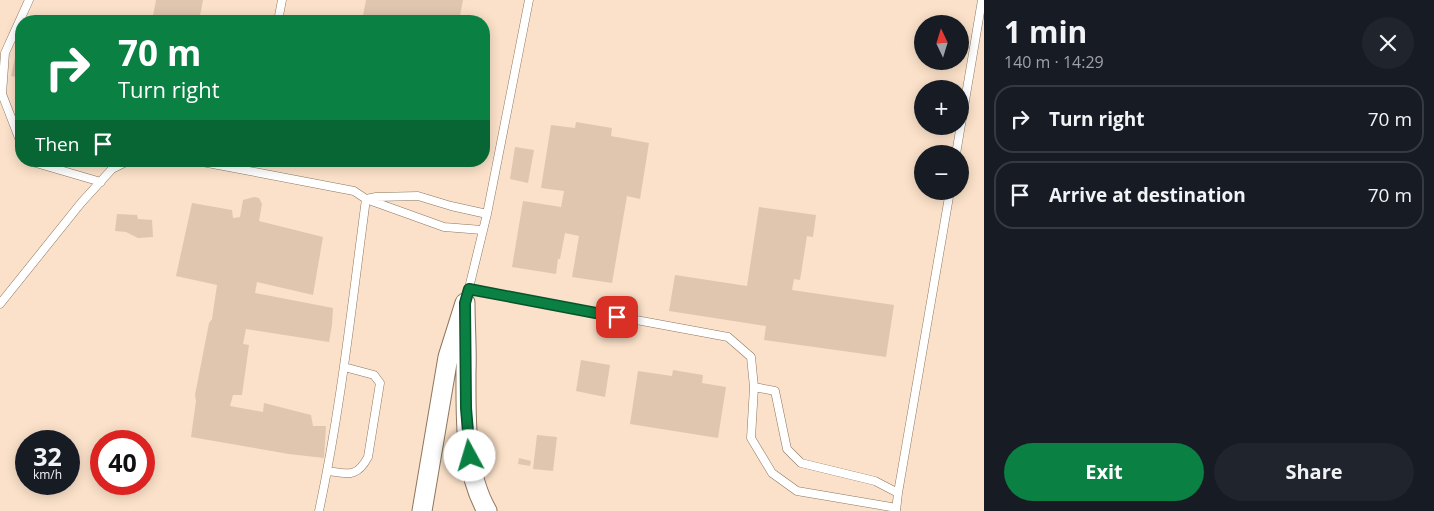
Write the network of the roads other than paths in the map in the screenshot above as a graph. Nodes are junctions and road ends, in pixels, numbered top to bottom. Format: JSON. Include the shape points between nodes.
{"nodes":[{"id":1,"x":29,"y":0,"type":"edge"},
{"id":2,"x":282,"y":0,"type":"edge"},
{"id":3,"x":529,"y":0,"type":"edge"},
{"id":4,"x":982,"y":0,"type":"edge"},
{"id":5,"x":22,"y":15,"type":"edge"},
{"id":6,"x":279,"y":15,"type":"edge"},
{"id":7,"x":15,"y":31,"type":"edge"},
{"id":8,"x":15,"y":128,"type":"edge"},
{"id":9,"x":958,"y":145,"type":"edge"},
{"id":10,"x":47,"y":167,"type":"edge"},
{"id":11,"x":116,"y":167,"type":"edge"},
{"id":12,"x":232,"y":167,"type":"edge"},
{"id":13,"x":249,"y":167,"type":"edge"},
{"id":14,"x":249,"y":170,"type":"junction"},
{"id":15,"x":101,"y":182,"type":"junction"},
{"id":16,"x":366,"y":199,"type":"junction"},
{"id":17,"x":948,"y":200,"type":"edge"},
{"id":18,"x":487,"y":214,"type":"junction"},
{"id":19,"x":482,"y":230,"type":"junction"},
{"id":20,"x":467,"y":296,"type":"junction"},
{"id":21,"x":0,"y":304,"type":"edge"},
{"id":22,"x":344,"y":367,"type":"junction"},
{"id":23,"x":754,"y":387,"type":"junction"},
{"id":24,"x":328,"y":471,"type":"junction"},
{"id":25,"x":898,"y":493,"type":"junction"},
{"id":26,"x":892,"y":510,"type":"edge"},
{"id":27,"x":319,"y":511,"type":"edge"},
{"id":28,"x":422,"y":511,"type":"edge"},
{"id":29,"x":487,"y":511,"type":"edge"}],
"edges":[{"from":1,"to":5,"type":"lane"},
{"from":2,"to":6,"type":"lane"},
{"from":3,"to":18,"type":"lane"},
{"from":4,"to":9,"type":"lane"},
{"from":7,"to":8,"type":"lane","via":[[5,53],[2,94]]},
{"from":10,"to":15,"type":"lane"},
{"from":11,"to":15,"type":"lane"},
{"from":12,"to":14,"type":"lane"},
{"from":13,"to":14,"type":"lane"},
{"from":14,"to":16,"type":"lane","via":[[354,191]]},
{"from":15,"to":21,"type":"lane"},
{"from":16,"to":18,"type":"lane","via":[[418,196]]},
{"from":16,"to":19,"type":"lane","via":[[444,227]]},
{"from":16,"to":22,"type":"lane"},
{"from":17,"to":25,"type":"lane"},
{"from":18,"to":19,"type":"lane"},
{"from":19,"to":20,"type":"lane"},
{"from":20,"to":23,"type":"lane","via":[[728,337],[751,357]]},
{"from":20,"to":28,"type":"street","via":[[448,357]]},
{"from":20,"to":29,"type":"street","via":[[466,408],[471,463]]},
{"from":22,"to":24,"type":"lane"},
{"from":22,"to":24,"type":"lane","via":[[374,375],[380,383],[368,457],[362,468],[350,474]]},
{"from":23,"to":25,"type":"lane","via":[[775,391],[787,448],[801,463],[875,481]]},
{"from":23,"to":26,"type":"lane","via":[[751,438],[772,474],[798,491]]},
{"from":24,"to":27,"type":"lane"},
{"from":25,"to":26,"type":"lane"}]}
